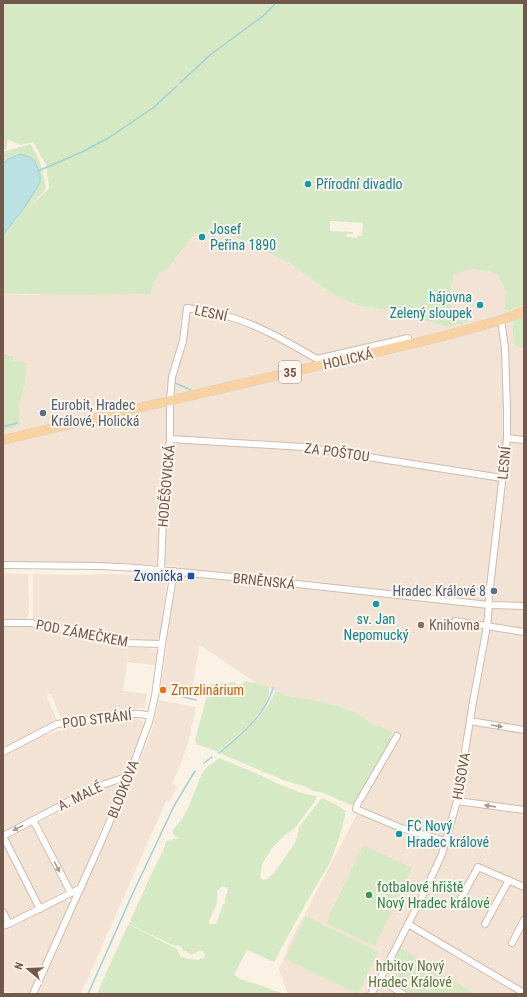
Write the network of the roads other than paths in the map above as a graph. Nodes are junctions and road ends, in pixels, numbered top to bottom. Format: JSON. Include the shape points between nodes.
{"nodes":[{"id":1,"x":524,"y":311,"type":"edge"},
{"id":2,"x":500,"y":320,"type":"junction"},
{"id":3,"x":410,"y":344,"type":"junction"},
{"id":4,"x":170,"y":401,"type":"junction"},
{"id":5,"x":507,"y":438,"type":"junction"},
{"id":6,"x":3,"y":440,"type":"edge"},
{"id":7,"x":170,"y":440,"type":"junction"},
{"id":8,"x":524,"y":440,"type":"edge"},
{"id":9,"x":502,"y":478,"type":"junction"},
{"id":10,"x":3,"y":565,"type":"edge"},
{"id":11,"x":161,"y":570,"type":"junction"},
{"id":12,"x":174,"y":571,"type":"junction"},
{"id":13,"x":489,"y":606,"type":"junction"},
{"id":14,"x":524,"y":606,"type":"edge"},
{"id":15,"x":455,"y":621,"type":"dead end"},
{"id":16,"x":3,"y":623,"type":"edge"},
{"id":17,"x":487,"y":626,"type":"junction"},
{"id":18,"x":524,"y":632,"type":"edge"},
{"id":19,"x":162,"y":644,"type":"junction"},
{"id":20,"x":150,"y":716,"type":"junction"},
{"id":21,"x":470,"y":721,"type":"junction"},
{"id":22,"x":524,"y":730,"type":"edge"},
{"id":23,"x":397,"y":736,"type":"dead end"},
{"id":24,"x":3,"y":752,"type":"edge"},
{"id":25,"x":129,"y":776,"type":"junction"},
{"id":26,"x":457,"y":802,"type":"junction"},
{"id":27,"x":524,"y":810,"type":"edge"},
{"id":28,"x":33,"y":820,"type":"junction"},
{"id":29,"x":3,"y":836,"type":"edge"},
{"id":30,"x":445,"y":841,"type":"junction"},
{"id":31,"x":509,"y":880,"type":"junction"},
{"id":32,"x":524,"y":887,"type":"edge"},
{"id":33,"x":81,"y":888,"type":"junction"},
{"id":34,"x":71,"y":893,"type":"junction"},
{"id":35,"x":458,"y":904,"type":"dead end"},
{"id":36,"x":40,"y":909,"type":"junction"},
{"id":37,"x":3,"y":912,"type":"edge"},
{"id":38,"x":524,"y":920,"type":"edge"},
{"id":39,"x":408,"y":924,"type":"junction"},
{"id":40,"x":485,"y":924,"type":"dead end"},
{"id":41,"x":6,"y":925,"type":"edge"},
{"id":42,"x":512,"y":943,"type":"dead end"},
{"id":43,"x":380,"y":979,"type":"junction"},
{"id":44,"x":524,"y":993,"type":"edge"},
{"id":45,"x":33,"y":994,"type":"edge"},
{"id":46,"x":371,"y":994,"type":"edge"},
{"id":47,"x":403,"y":994,"type":"edge"}],
"edges":[{"from":1,"to":2,"type":"main road","name":"HOLICKÁ","number":"35"},
{"from":2,"to":3,"type":"main road","name":"HOLICKÁ","number":"35"},
{"from":2,"to":5,"type":"street","name":"LESNÍ","via":[[505,348]]},
{"from":3,"to":4,"type":"main road","name":"HOLICKÁ","number":"35"},
{"from":3,"to":4,"type":"street","name":"LESNÍ","via":[[408,338],[317,359],[243,322],[187,308],[183,341],[172,377]]},
{"from":4,"to":6,"type":"main road","name":"HOLICKÁ","number":"35"},
{"from":4,"to":7,"type":"street","name":"HODĚŠOVICKÁ"},
{"from":5,"to":8,"type":"street"},
{"from":5,"to":9,"type":"street","name":"LESNÍ"},
{"from":7,"to":9,"type":"street","name":"ZA POŠTOU","via":[[304,447]]},
{"from":7,"to":11,"type":"street","name":"HODĚŠOVICKÁ"},
{"from":9,"to":13,"type":"street","name":"LESNÍ"},
{"from":10,"to":11,"type":"street","name":"BRNĚNSKÁ","via":[[99,566]]},
{"from":11,"to":12,"type":"street","name":"BRNĚNSKÁ"},
{"from":12,"to":13,"type":"street","name":"BRNĚNSKÁ"},
{"from":12,"to":19,"type":"street","name":"BLODKOVA"},
{"from":13,"to":14,"type":"street","name":"BRNĚNSKÁ"},
{"from":13,"to":17,"type":"street","name":"HUSOVA"},
{"from":15,"to":17,"type":"street"},
{"from":16,"to":19,"type":"street","name":"POD ZÁMEČKEM","via":[[31,623],[125,643]]},
{"from":17,"to":18,"type":"street"},
{"from":17,"to":21,"type":"street","name":"HUSOVA"},
{"from":19,"to":20,"type":"street","name":"BLODKOVA"},
{"from":20,"to":24,"type":"street","name":"POD STRÁNÍ","via":[[133,714],[57,724]]},
{"from":20,"to":25,"type":"street","name":"BLODKOVA"},
{"from":21,"to":22,"type":"street","one_way":true},
{"from":21,"to":26,"type":"street","name":"HUSOVA"},
{"from":23,"to":30,"type":"street","via":[[356,809],[401,828]]},
{"from":25,"to":28,"type":"street","name":"A. MALÉ","via":[[96,786]]},
{"from":25,"to":33,"type":"street","name":"BLODKOVA"},
{"from":27,"to":26,"type":"street","one_way":true},
{"from":26,"to":30,"type":"street","name":"HUSOVA"},
{"from":28,"to":29,"type":"street","name":"A. MALÉ","one_way":true},
{"from":28,"to":34,"type":"street","one_way":true},
{"from":29,"to":36,"type":"street","name":"A. MALÉ"},
{"from":30,"to":39,"type":"street","name":"HUSOVA","via":[[436,868]]},
{"from":31,"to":32,"type":"street"},
{"from":31,"to":35,"type":"street","via":[[478,867]]},
{"from":31,"to":40,"type":"street"},
{"from":33,"to":34,"type":"street"},
{"from":33,"to":45,"type":"street","name":"BLODKOVA"},
{"from":34,"to":36,"type":"street"},
{"from":36,"to":41,"type":"street"},
{"from":37,"to":41,"type":"street"},
{"from":38,"to":42,"type":"street"},
{"from":39,"to":43,"type":"street","name":"HUSOVA"},
{"from":39,"to":44,"type":"street"},
{"from":43,"to":46,"type":"street","name":"HUSOVA"},
{"from":43,"to":47,"type":"street"}]}
